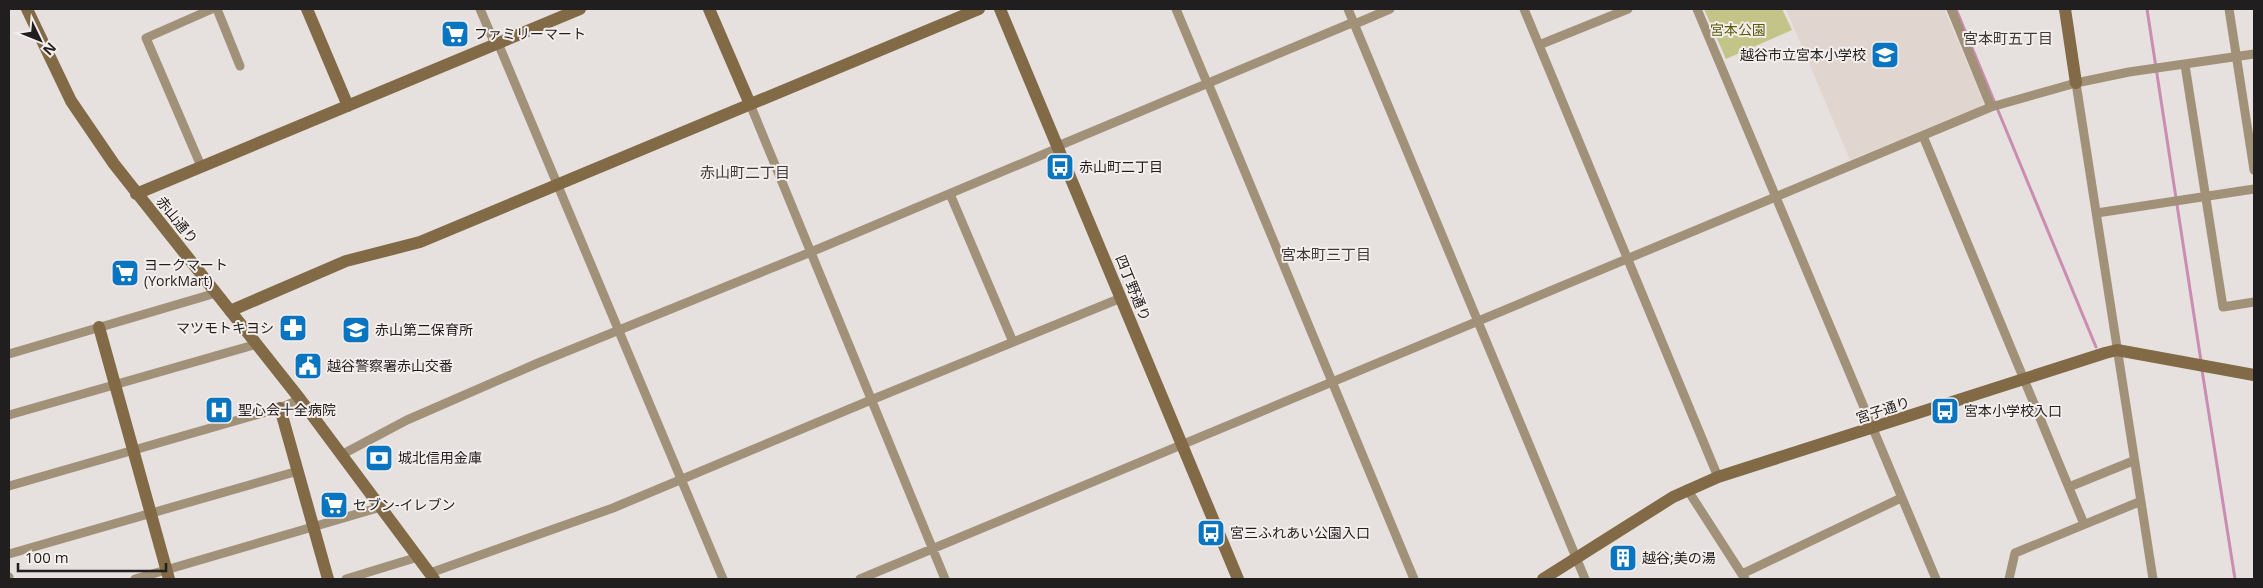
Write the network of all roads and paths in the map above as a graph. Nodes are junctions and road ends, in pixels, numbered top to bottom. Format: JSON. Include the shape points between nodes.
{"nodes":[{"id":1,"x":27,"y":9,"type":"edge"},
{"id":2,"x":212,"y":9,"type":"edge"},
{"id":3,"x":217,"y":9,"type":"edge"},
{"id":4,"x":307,"y":9,"type":"edge"},
{"id":5,"x":480,"y":9,"type":"edge"},
{"id":6,"x":580,"y":9,"type":"edge"},
{"id":7,"x":709,"y":9,"type":"edge"},
{"id":8,"x":979,"y":9,"type":"edge"},
{"id":9,"x":1000,"y":9,"type":"edge"},
{"id":10,"x":1176,"y":9,"type":"edge"},
{"id":11,"x":1348,"y":9,"type":"edge"},
{"id":12,"x":1390,"y":9,"type":"edge"},
{"id":13,"x":1524,"y":9,"type":"edge"},
{"id":14,"x":1628,"y":9,"type":"edge"},
{"id":15,"x":1697,"y":9,"type":"edge"},
{"id":16,"x":1951,"y":9,"type":"edge"},
{"id":17,"x":2065,"y":9,"type":"edge"},
{"id":18,"x":2228,"y":9,"type":"edge"},
{"id":19,"x":1354,"y":23,"type":"junction"},
{"id":20,"x":496,"y":44,"type":"junction"},
{"id":21,"x":1539,"y":45,"type":"junction"},
{"id":22,"x":2254,"y":54,"type":"edge"},
{"id":23,"x":2236,"y":57,"type":"junction"},
{"id":24,"x":2185,"y":65,"type":"junction"},
{"id":25,"x":240,"y":66,"type":"dead end"},
{"id":26,"x":1208,"y":83,"type":"junction"},
{"id":27,"x":2076,"y":83,"type":"junction"},
{"id":28,"x":750,"y":104,"type":"junction"},
{"id":29,"x":348,"y":106,"type":"junction"},
{"id":30,"x":1991,"y":107,"type":"junction"},
{"id":31,"x":1923,"y":136,"type":"junction"},
{"id":32,"x":1058,"y":146,"type":"junction"},
{"id":33,"x":201,"y":166,"type":"junction"},
{"id":34,"x":2254,"y":170,"type":"edge"},
{"id":35,"x":558,"y":184,"type":"junction"},
{"id":36,"x":2254,"y":189,"type":"edge"},
{"id":37,"x":136,"y":194,"type":"junction"},
{"id":38,"x":950,"y":194,"type":"junction"},
{"id":39,"x":2207,"y":196,"type":"junction"},
{"id":40,"x":1775,"y":198,"type":"junction"},
{"id":41,"x":2097,"y":213,"type":"junction"},
{"id":42,"x":811,"y":252,"type":"junction"},
{"id":43,"x":1628,"y":259,"type":"junction"},
{"id":44,"x":216,"y":293,"type":"junction"},
{"id":45,"x":1121,"y":298,"type":"junction"},
{"id":46,"x":2254,"y":302,"type":"edge"},
{"id":47,"x":230,"y":311,"type":"junction"},
{"id":48,"x":1479,"y":321,"type":"junction"},
{"id":49,"x":99,"y":327,"type":"junction"},
{"id":50,"x":619,"y":330,"type":"junction"},
{"id":51,"x":1013,"y":342,"type":"junction"},
{"id":52,"x":257,"y":344,"type":"junction"},
{"id":53,"x":2117,"y":350,"type":"junction"},
{"id":54,"x":9,"y":354,"type":"edge"},
{"id":55,"x":2254,"y":375,"type":"edge"},
{"id":56,"x":2025,"y":380,"type":"junction"},
{"id":57,"x":1332,"y":382,"type":"junction"},
{"id":58,"x":115,"y":386,"type":"junction"},
{"id":59,"x":300,"y":399,"type":"junction"},
{"id":60,"x":871,"y":400,"type":"junction"},
{"id":61,"x":280,"y":408,"type":"junction"},
{"id":62,"x":9,"y":415,"type":"edge"},
{"id":63,"x":1872,"y":429,"type":"junction"},
{"id":64,"x":1182,"y":446,"type":"junction"},
{"id":65,"x":132,"y":450,"type":"junction"},
{"id":66,"x":342,"y":455,"type":"junction"},
{"id":67,"x":2133,"y":460,"type":"junction"},
{"id":68,"x":298,"y":471,"type":"junction"},
{"id":69,"x":1718,"y":477,"type":"junction"},
{"id":70,"x":681,"y":479,"type":"junction"},
{"id":71,"x":9,"y":486,"type":"edge"},
{"id":72,"x":2069,"y":487,"type":"junction"},
{"id":73,"x":1687,"y":489,"type":"junction"},
{"id":74,"x":1901,"y":498,"type":"junction"},
{"id":75,"x":2139,"y":502,"type":"junction"},
{"id":76,"x":380,"y":507,"type":"junction"},
{"id":77,"x":151,"y":513,"type":"junction"},
{"id":78,"x":2084,"y":524,"type":"junction"},
{"id":79,"x":312,"y":526,"type":"junction"},
{"id":80,"x":933,"y":548,"type":"junction"},
{"id":81,"x":9,"y":554,"type":"edge"},
{"id":82,"x":418,"y":557,"type":"junction"},
{"id":83,"x":1577,"y":557,"type":"junction"},
{"id":84,"x":168,"y":575,"type":"edge"},
{"id":85,"x":432,"y":576,"type":"edge"},
{"id":86,"x":1744,"y":577,"type":"edge"},
{"id":87,"x":1236,"y":578,"type":"edge"},
{"id":88,"x":135,"y":579,"type":"edge"},
{"id":89,"x":328,"y":579,"type":"edge"},
{"id":90,"x":346,"y":579,"type":"edge"},
{"id":91,"x":723,"y":579,"type":"edge"},
{"id":92,"x":860,"y":579,"type":"edge"},
{"id":93,"x":945,"y":579,"type":"edge"},
{"id":94,"x":1414,"y":579,"type":"edge"},
{"id":95,"x":1543,"y":579,"type":"edge"},
{"id":96,"x":1585,"y":579,"type":"edge"},
{"id":97,"x":1936,"y":579,"type":"edge"},
{"id":98,"x":2009,"y":579,"type":"edge"},
{"id":99,"x":2152,"y":579,"type":"edge"}],
"edges":[{"from":1,"to":37,"type":"street","name":"赤山通り","via":[[71,101]]},
{"from":2,"to":33,"type":"street","via":[[146,38]]},
{"from":3,"to":25,"type":"street"},
{"from":4,"to":29,"type":"street"},
{"from":5,"to":20,"type":"street"},
{"from":6,"to":20,"type":"street"},
{"from":7,"to":28,"type":"street"},
{"from":8,"to":28,"type":"street"},
{"from":9,"to":32,"type":"street","name":"四丁野通り"},
{"from":10,"to":26,"type":"street"},
{"from":11,"to":19,"type":"street"},
{"from":12,"to":19,"type":"street"},
{"from":13,"to":21,"type":"street"},
{"from":14,"to":21,"type":"street"},
{"from":15,"to":40,"type":"street"},
{"from":16,"to":30,"type":"street"},
{"from":17,"to":27,"type":"street"},
{"from":18,"to":23,"type":"street"},
{"from":19,"to":26,"type":"street"},
{"from":19,"to":48,"type":"street"},
{"from":20,"to":29,"type":"street"},
{"from":20,"to":35,"type":"street"},
{"from":21,"to":43,"type":"street"},
{"from":22,"to":23,"type":"street"},
{"from":23,"to":24,"type":"street"},
{"from":23,"to":34,"type":"street"},
{"from":24,"to":27,"type":"street"},
{"from":24,"to":39,"type":"street"},
{"from":26,"to":32,"type":"street"},
{"from":26,"to":57,"type":"street"},
{"from":27,"to":30,"type":"street"},
{"from":27,"to":41,"type":"street"},
{"from":28,"to":35,"type":"street"},
{"from":28,"to":42,"type":"street"},
{"from":29,"to":33,"type":"street"},
{"from":30,"to":31,"type":"street"},
{"from":31,"to":40,"type":"street"},
{"from":31,"to":56,"type":"street"},
{"from":32,"to":38,"type":"street"},
{"from":32,"to":45,"type":"street","name":"四丁野通り"},
{"from":33,"to":37,"type":"street"},
{"from":35,"to":47,"type":"street","via":[[420,242],[346,261]]},
{"from":35,"to":50,"type":"street"},
{"from":36,"to":39,"type":"street"},
{"from":37,"to":44,"type":"street","name":"赤山通り"},
{"from":38,"to":42,"type":"street"},
{"from":38,"to":51,"type":"street"},
{"from":39,"to":41,"type":"street"},
{"from":39,"to":46,"type":"street","via":[[2222,307]]},
{"from":40,"to":43,"type":"street"},
{"from":40,"to":63,"type":"street"},
{"from":41,"to":53,"type":"street"},
{"from":42,"to":50,"type":"street"},
{"from":42,"to":60,"type":"street"},
{"from":43,"to":48,"type":"street"},
{"from":43,"to":69,"type":"street"},
{"from":44,"to":47,"type":"street","name":"赤山通り"},
{"from":44,"to":49,"type":"street"},
{"from":45,"to":51,"type":"street"},
{"from":45,"to":64,"type":"street","name":"四丁野通り"},
{"from":47,"to":52,"type":"street","name":"赤山通り"},
{"from":48,"to":57,"type":"street"},
{"from":48,"to":83,"type":"street"},
{"from":49,"to":54,"type":"street"},
{"from":49,"to":58,"type":"street"},
{"from":50,"to":66,"type":"street","via":[[407,420]]},
{"from":50,"to":70,"type":"street"},
{"from":51,"to":60,"type":"street"},
{"from":52,"to":58,"type":"street"},
{"from":52,"to":59,"type":"street","name":"赤山通り"},
{"from":53,"to":55,"type":"street","name":"宮子通り"},
{"from":53,"to":56,"type":"street","name":"宮子通り"},
{"from":53,"to":67,"type":"street"},
{"from":56,"to":63,"type":"street","name":"宮子通り"},
{"from":56,"to":72,"type":"street"},
{"from":57,"to":64,"type":"street"},
{"from":57,"to":94,"type":"street"},
{"from":58,"to":62,"type":"street"},
{"from":58,"to":65,"type":"street"},
{"from":59,"to":61,"type":"street"},
{"from":59,"to":66,"type":"street","name":"赤山通り"},
{"from":60,"to":70,"type":"street"},
{"from":60,"to":80,"type":"street"},
{"from":61,"to":65,"type":"street"},
{"from":61,"to":68,"type":"street"},
{"from":63,"to":69,"type":"street","name":"宮子通り"},
{"from":63,"to":74,"type":"street"},
{"from":64,"to":80,"type":"street"},
{"from":64,"to":87,"type":"street","name":"四丁野通り"},
{"from":65,"to":71,"type":"street"},
{"from":65,"to":77,"type":"street"},
{"from":66,"to":76,"type":"street","name":"赤山通り"},
{"from":67,"to":72,"type":"street"},
{"from":67,"to":75,"type":"street"},
{"from":68,"to":77,"type":"street"},
{"from":68,"to":79,"type":"street"},
{"from":69,"to":73,"type":"street","name":"宮子通り"},
{"from":70,"to":85,"type":"street"},
{"from":70,"to":91,"type":"street"},
{"from":72,"to":78,"type":"street"},
{"from":73,"to":83,"type":"street","name":"宮子通り"},
{"from":73,"to":86,"type":"street"},
{"from":74,"to":86,"type":"street"},
{"from":74,"to":97,"type":"street"},
{"from":75,"to":78,"type":"street"},
{"from":75,"to":99,"type":"street"},
{"from":76,"to":79,"type":"street"},
{"from":76,"to":82,"type":"street","name":"赤山通り"},
{"from":77,"to":81,"type":"street"},
{"from":77,"to":84,"type":"street"},
{"from":78,"to":98,"type":"street","via":[[2014,553]]},
{"from":79,"to":84,"type":"street"},
{"from":79,"to":89,"type":"street"},
{"from":80,"to":92,"type":"street"},
{"from":80,"to":93,"type":"street"},
{"from":82,"to":85,"type":"street","name":"赤山通り"},
{"from":82,"to":90,"type":"street"},
{"from":83,"to":95,"type":"street","name":"宮子通り"},
{"from":83,"to":96,"type":"street"},
{"from":84,"to":88,"type":"street"}]}
